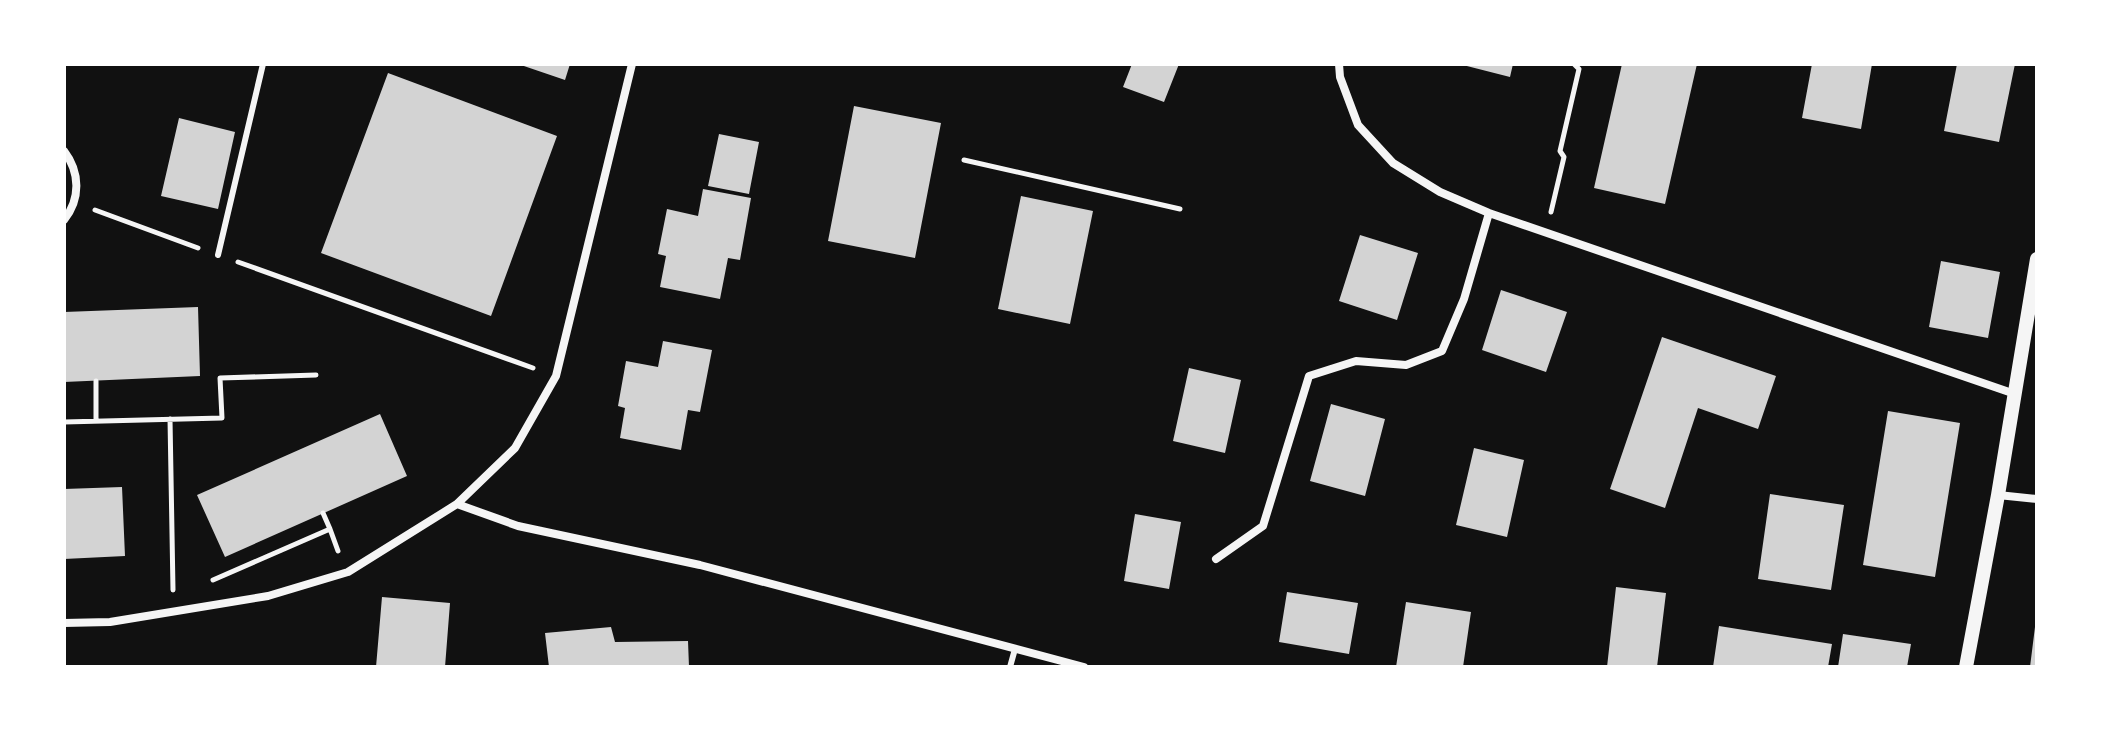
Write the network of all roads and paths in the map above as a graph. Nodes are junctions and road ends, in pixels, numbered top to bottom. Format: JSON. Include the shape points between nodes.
{"nodes":[{"id":1,"x":263,"y":64,"type":"edge"},
{"id":2,"x":632,"y":64,"type":"edge"},
{"id":3,"x":1339,"y":64,"type":"edge"},
{"id":4,"x":1574,"y":64,"type":"edge"},
{"id":5,"x":64,"y":151,"type":"edge"},
{"id":6,"x":964,"y":160,"type":"dead end"},
{"id":7,"x":90,"y":208,"type":"dead end"},
{"id":8,"x":1180,"y":209,"type":"dead end"},
{"id":9,"x":1489,"y":213,"type":"junction"},
{"id":10,"x":64,"y":220,"type":"edge"},
{"id":11,"x":1546,"y":233,"type":"junction"},
{"id":12,"x":218,"y":255,"type":"junction"},
{"id":13,"x":2037,"y":259,"type":"edge"},
{"id":14,"x":316,"y":375,"type":"dead end"},
{"id":15,"x":556,"y":376,"type":"junction"},
{"id":16,"x":96,"y":381,"type":"dead end"},
{"id":17,"x":2015,"y":394,"type":"junction"},
{"id":18,"x":170,"y":419,"type":"junction"},
{"id":19,"x":96,"y":421,"type":"junction"},
{"id":20,"x":64,"y":422,"type":"edge"},
{"id":21,"x":1998,"y":495,"type":"junction"},
{"id":22,"x":2037,"y":499,"type":"edge"},
{"id":23,"x":457,"y":504,"type":"junction"},
{"id":24,"x":323,"y":513,"type":"dead end"},
{"id":25,"x":330,"y":529,"type":"junction"},
{"id":26,"x":338,"y":551,"type":"dead end"},
{"id":27,"x":1216,"y":559,"type":"dead end"},
{"id":28,"x":172,"y":568,"type":"dead end"},
{"id":29,"x":209,"y":581,"type":"dead end"},
{"id":30,"x":185,"y":586,"type":"dead end"},
{"id":31,"x":173,"y":588,"type":"dead end"},
{"id":32,"x":64,"y":623,"type":"edge"},
{"id":33,"x":1015,"y":649,"type":"junction"},
{"id":34,"x":1010,"y":667,"type":"edge"},
{"id":35,"x":1084,"y":667,"type":"edge"},
{"id":36,"x":1966,"y":667,"type":"edge"}],
"edges":[{"from":1,"to":12,"type":"lane"},
{"from":2,"to":15,"type":"street"},
{"from":3,"to":9,"type":"street","via":[[1358,125],[1393,163],[1440,192]]},
{"from":4,"to":11,"type":"path","via":[[1579,69]]},
{"from":5,"to":10,"type":"street","via":[[77,186]]},
{"from":6,"to":8,"type":"path"},
{"from":7,"to":12,"type":"path"},
{"from":9,"to":11,"type":"street"},
{"from":9,"to":27,"type":"street","via":[[1464,299],[1442,351],[1406,365],[1356,361],[1309,376],[1263,526]]},
{"from":11,"to":17,"type":"street"},
{"from":12,"to":15,"type":"path"},
{"from":13,"to":17,"type":"street"},
{"from":14,"to":18,"type":"path","via":[[220,378],[222,418]]},
{"from":15,"to":23,"type":"street","via":[[515,448]]},
{"from":16,"to":19,"type":"path"},
{"from":17,"to":21,"type":"street"},
{"from":18,"to":19,"type":"path"},
{"from":18,"to":28,"type":"path"},
{"from":19,"to":20,"type":"path"},
{"from":21,"to":22,"type":"street"},
{"from":21,"to":36,"type":"street"},
{"from":23,"to":32,"type":"street","via":[[348,572],[268,596],[110,622]]},
{"from":23,"to":33,"type":"street","via":[[518,526],[700,565]]},
{"from":24,"to":25,"type":"path"},
{"from":25,"to":26,"type":"path"},
{"from":25,"to":29,"type":"path"},
{"from":30,"to":31,"type":"path"},
{"from":33,"to":34,"type":"lane"},
{"from":33,"to":35,"type":"street"}]}
